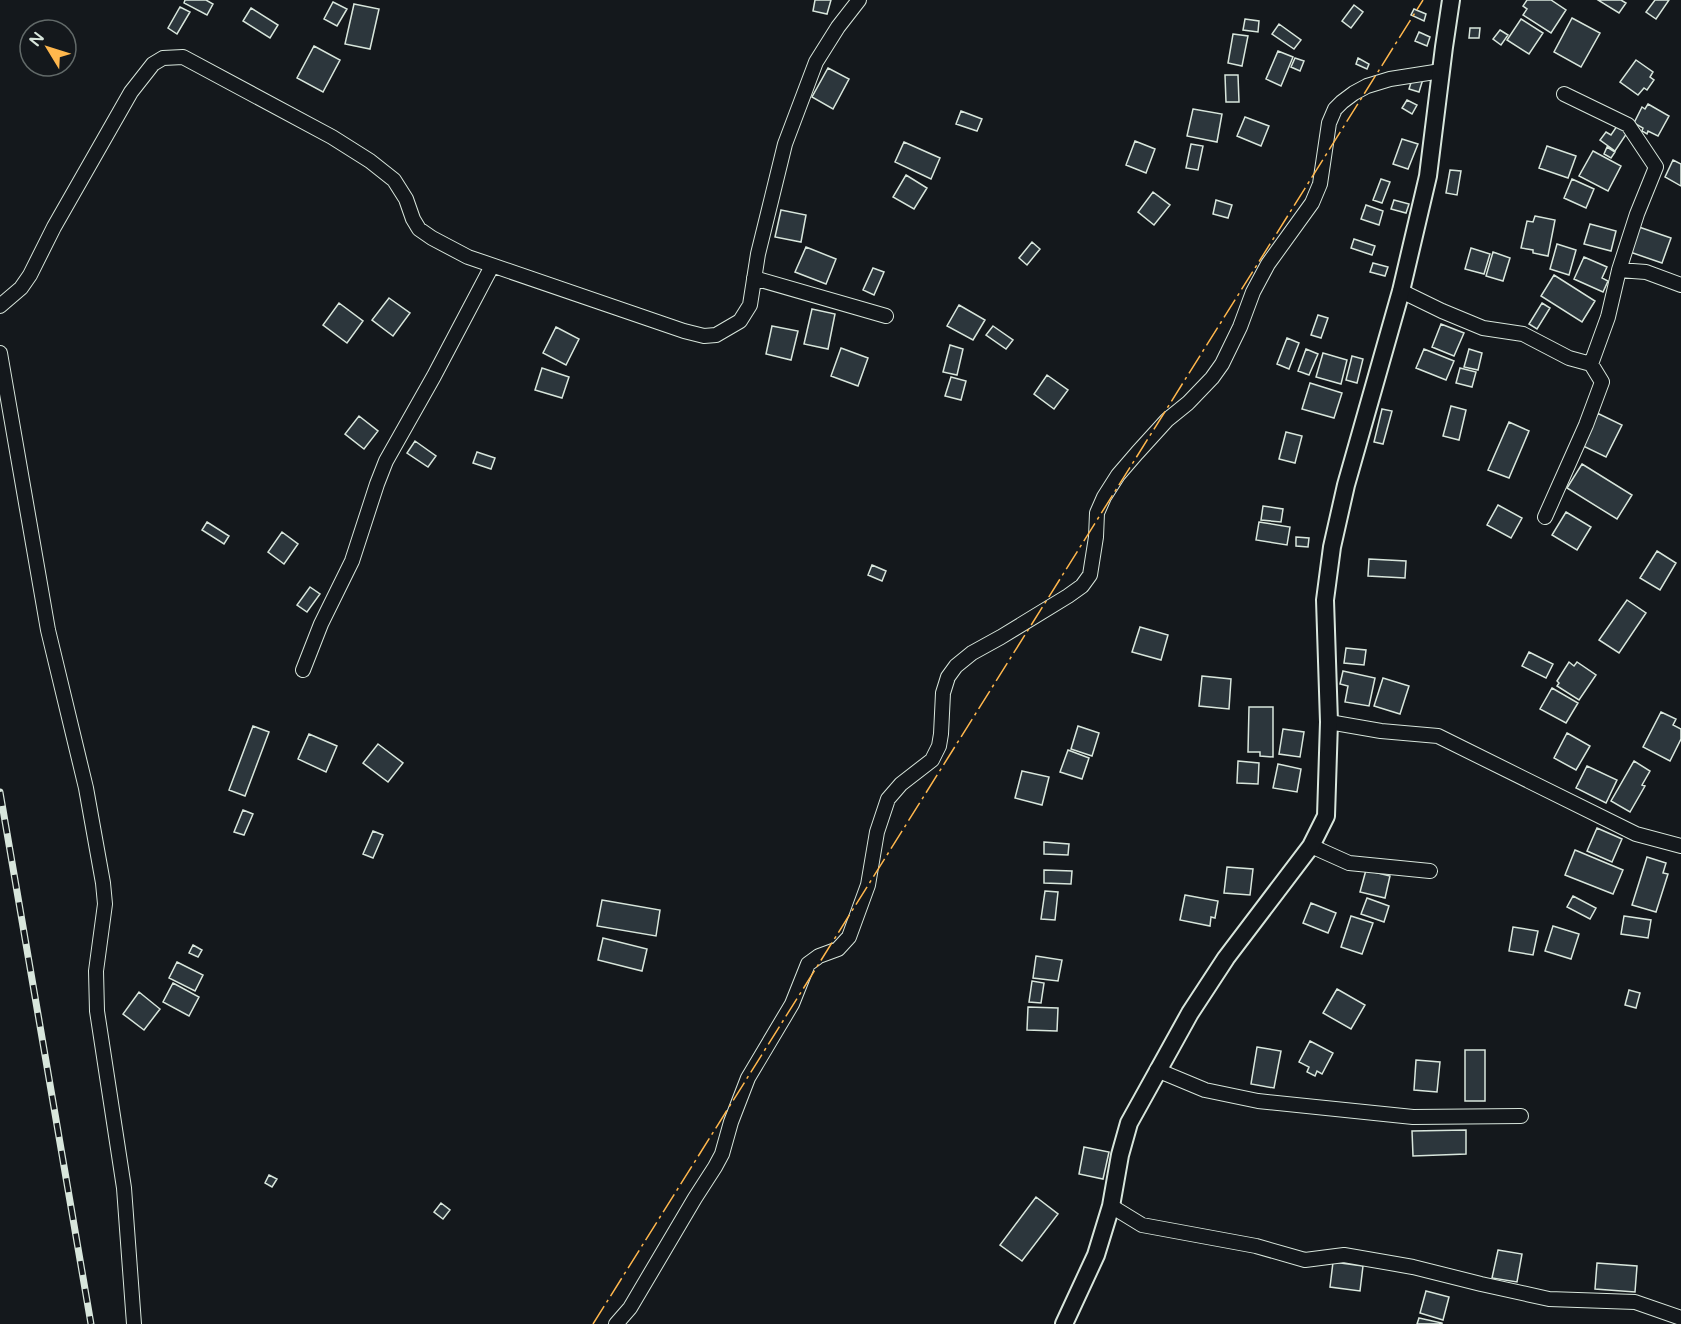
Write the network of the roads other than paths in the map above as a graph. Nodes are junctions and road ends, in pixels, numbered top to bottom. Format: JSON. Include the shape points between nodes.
{"nodes":[{"id":1,"x":859,"y":0,"type":"edge"},
{"id":2,"x":1451,"y":0,"type":"edge"},
{"id":3,"x":1441,"y":71,"type":"junction"},
{"id":4,"x":1564,"y":94,"type":"dead end"},
{"id":5,"x":492,"y":266,"type":"junction"},
{"id":6,"x":1620,"y":270,"type":"junction"},
{"id":7,"x":754,"y":278,"type":"junction"},
{"id":8,"x":1681,"y":285,"type":"edge"},
{"id":9,"x":1401,"y":291,"type":"junction"},
{"id":10,"x":0,"y":306,"type":"edge"},
{"id":11,"x":886,"y":316,"type":"dead end"},
{"id":12,"x":0,"y":353,"type":"edge"},
{"id":13,"x":1591,"y":364,"type":"junction"},
{"id":14,"x":1545,"y":517,"type":"dead end"},
{"id":15,"x":303,"y":670,"type":"dead end"},
{"id":16,"x":1329,"y":722,"type":"junction"},
{"id":17,"x":1311,"y":846,"type":"junction"},
{"id":18,"x":1681,"y":846,"type":"edge"},
{"id":19,"x":1430,"y":871,"type":"dead end"},
{"id":20,"x":1158,"y":1070,"type":"junction"},
{"id":21,"x":1521,"y":1116,"type":"dead end"},
{"id":22,"x":1111,"y":1206,"type":"junction"},
{"id":23,"x":1681,"y":1318,"type":"edge"},
{"id":24,"x":134,"y":1324,"type":"edge"},
{"id":25,"x":616,"y":1324,"type":"edge"},
{"id":26,"x":1064,"y":1324,"type":"edge"}],
"edges":[{"from":1,"to":7,"type":"street","via":[[812,72],[786,144]]},
{"from":2,"to":3,"type":"street"},
{"from":3,"to":9,"type":"street","via":[[1428,176]]},
{"from":3,"to":25,"type":"street","via":[[1367,86],[1335,109],[1329,123],[1320,184],[1312,203],[1268,264],[1222,364],[1137,453],[1104,497],[1097,513],[1090,575],[1068,596],[972,653],[948,677],[936,753],[888,799],[868,885],[849,937],[838,949],[808,964],[792,1004],[748,1078],[722,1154],[630,1308]]},
{"from":4,"to":6,"type":"street","via":[[1628,125],[1656,167]]},
{"from":5,"to":7,"type":"street","via":[[704,336],[716,335],[740,321],[750,305]]},
{"from":5,"to":10,"type":"street","via":[[419,229],[394,180],[370,161],[183,57],[173,57],[153,64],[131,92],[30,275]]},
{"from":5,"to":15,"type":"street","via":[[386,461],[352,561]]},
{"from":6,"to":8,"type":"street","via":[[1646,272]]},
{"from":6,"to":13,"type":"street"},
{"from":7,"to":11,"type":"street"},
{"from":9,"to":13,"type":"street","via":[[1483,328],[1523,334],[1569,358]]},
{"from":9,"to":16,"type":"street","via":[[1332,547],[1325,600]]},
{"from":12,"to":24,"type":"street","via":[[48,630],[104,883],[96,971],[97,1011],[124,1188]]},
{"from":13,"to":14,"type":"street","via":[[1602,382]]},
{"from":16,"to":17,"type":"street","via":[[1326,816]]},
{"from":16,"to":18,"type":"street","via":[[1438,736],[1636,834]]},
{"from":17,"to":19,"type":"street","via":[[1349,863]]},
{"from":17,"to":20,"type":"street","via":[[1226,958]]},
{"from":20,"to":21,"type":"street","via":[[1205,1090],[1258,1101],[1413,1117]]},
{"from":20,"to":22,"type":"street","via":[[1129,1123]]},
{"from":22,"to":23,"type":"street","via":[[1142,1225],[1256,1246],[1305,1260],[1344,1255],[1549,1299],[1635,1302]]},
{"from":22,"to":26,"type":"street","via":[[1096,1255]]}]}
